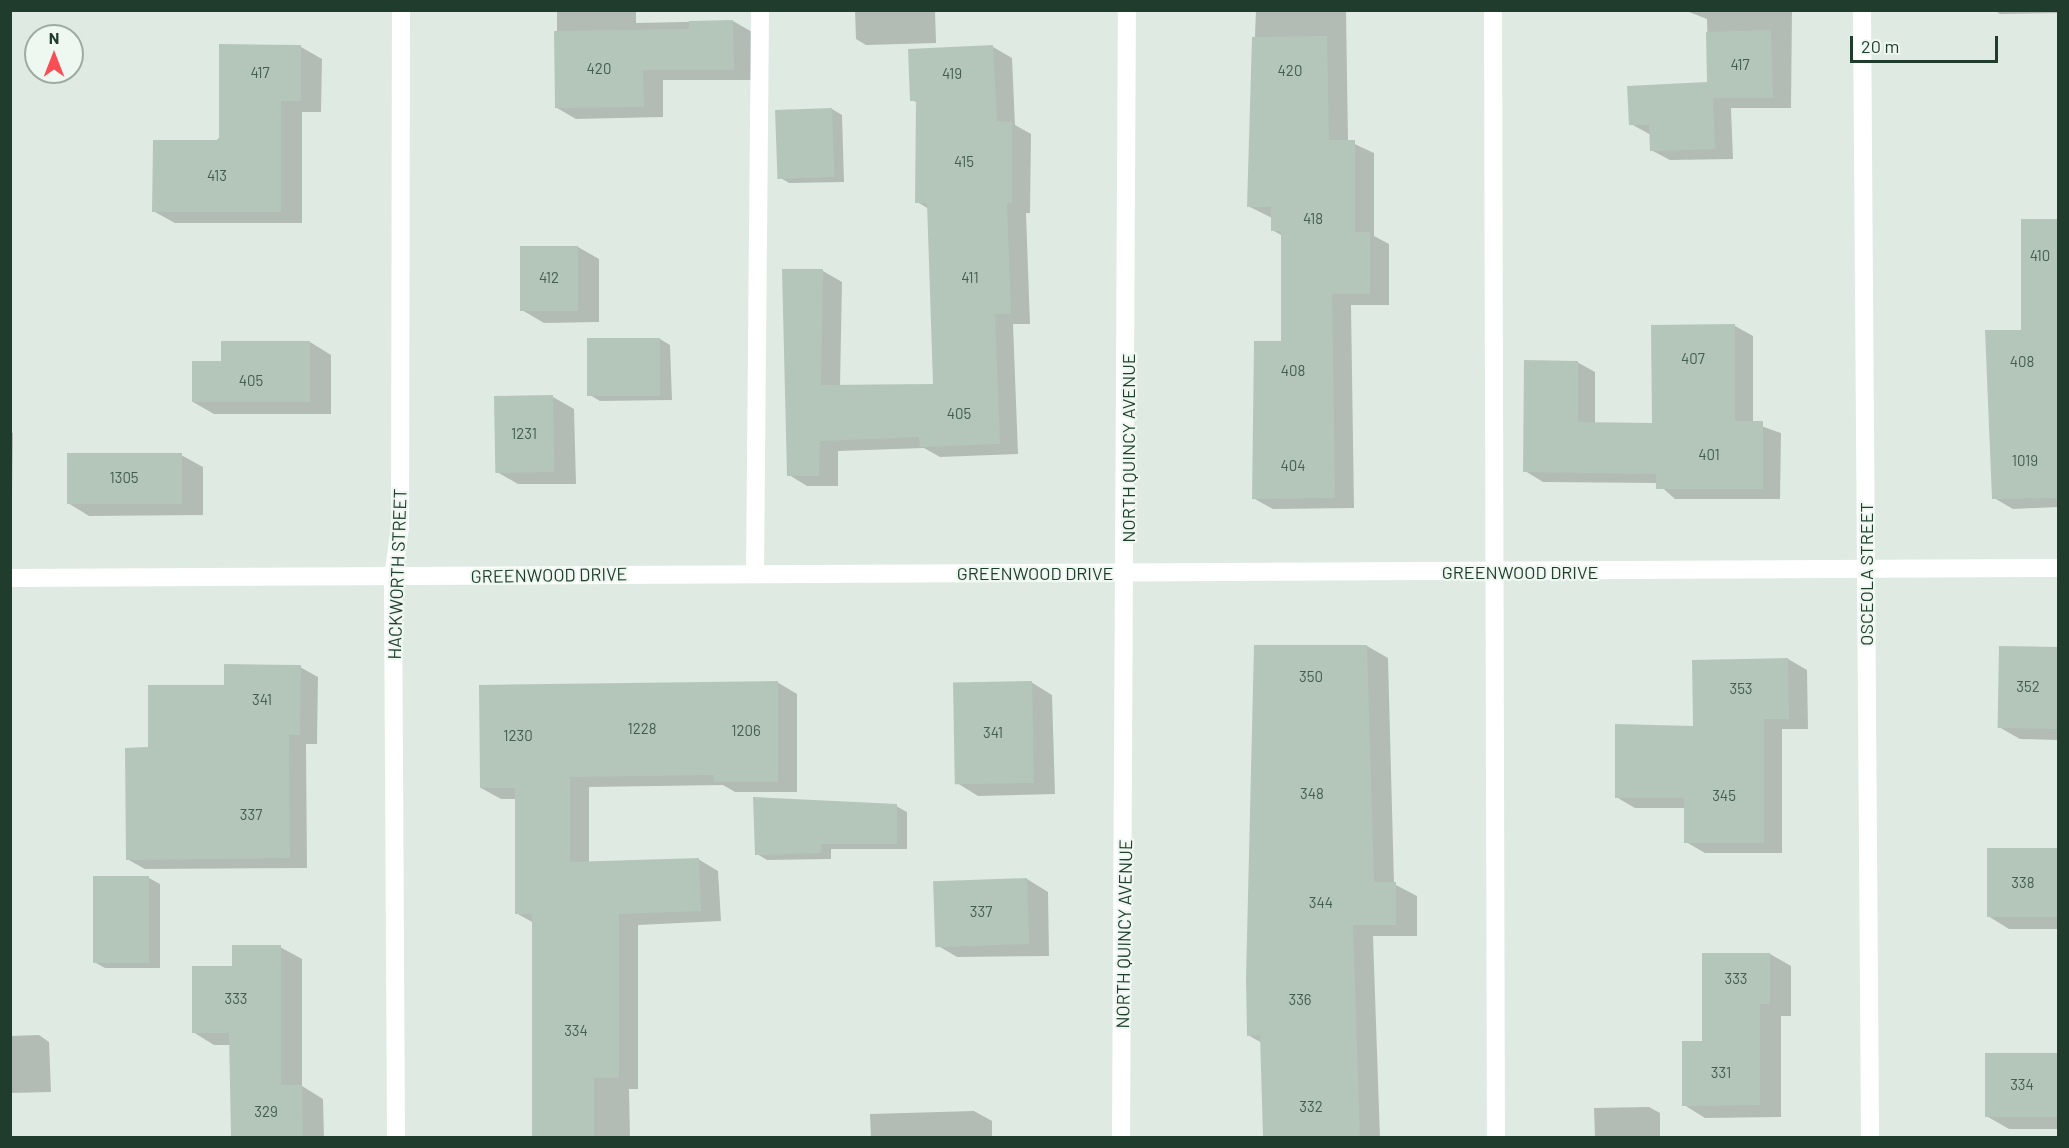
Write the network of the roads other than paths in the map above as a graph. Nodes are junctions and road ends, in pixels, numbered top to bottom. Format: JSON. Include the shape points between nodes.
{"nodes":[{"id":1,"x":401,"y":10,"type":"edge"},
{"id":2,"x":760,"y":10,"type":"edge"},
{"id":3,"x":1127,"y":10,"type":"edge"},
{"id":4,"x":1493,"y":10,"type":"edge"},
{"id":5,"x":1862,"y":10,"type":"edge"},
{"id":6,"x":2058,"y":568,"type":"edge"},
{"id":7,"x":1865,"y":569,"type":"junction"},
{"id":8,"x":1496,"y":572,"type":"junction"},
{"id":9,"x":755,"y":573,"type":"junction"},
{"id":10,"x":1128,"y":573,"type":"junction"},
{"id":11,"x":393,"y":577,"type":"junction"},
{"id":12,"x":10,"y":578,"type":"edge"},
{"id":13,"x":396,"y":1137,"type":"edge"},
{"id":14,"x":1121,"y":1137,"type":"edge"},
{"id":15,"x":1496,"y":1137,"type":"edge"},
{"id":16,"x":1870,"y":1137,"type":"edge"}],
"edges":[{"from":1,"to":11,"type":"street","name":"HACKWORTH STREET","via":[[400,527]]},
{"from":2,"to":9,"type":"street"},
{"from":3,"to":10,"type":"street","name":"NORTH QUINCY AVENUE"},
{"from":4,"to":8,"type":"street"},
{"from":5,"to":7,"type":"street","name":"OSCEOLA STREET"},
{"from":6,"to":7,"type":"street","name":"GREENWOOD DRIVE"},
{"from":7,"to":8,"type":"street","name":"GREENWOOD DRIVE"},
{"from":7,"to":16,"type":"street","name":"OSCEOLA STREET"},
{"from":8,"to":10,"type":"street","name":"GREENWOOD DRIVE"},
{"from":8,"to":15,"type":"street"},
{"from":9,"to":10,"type":"street","name":"GREENWOOD DRIVE"},
{"from":9,"to":11,"type":"street","name":"GREENWOOD DRIVE"},
{"from":10,"to":14,"type":"street","name":"NORTH QUINCY AVENUE"},
{"from":11,"to":12,"type":"street","name":"GREENWOOD DRIVE"},
{"from":11,"to":13,"type":"street","name":"HACKWORTH STREET"}]}
